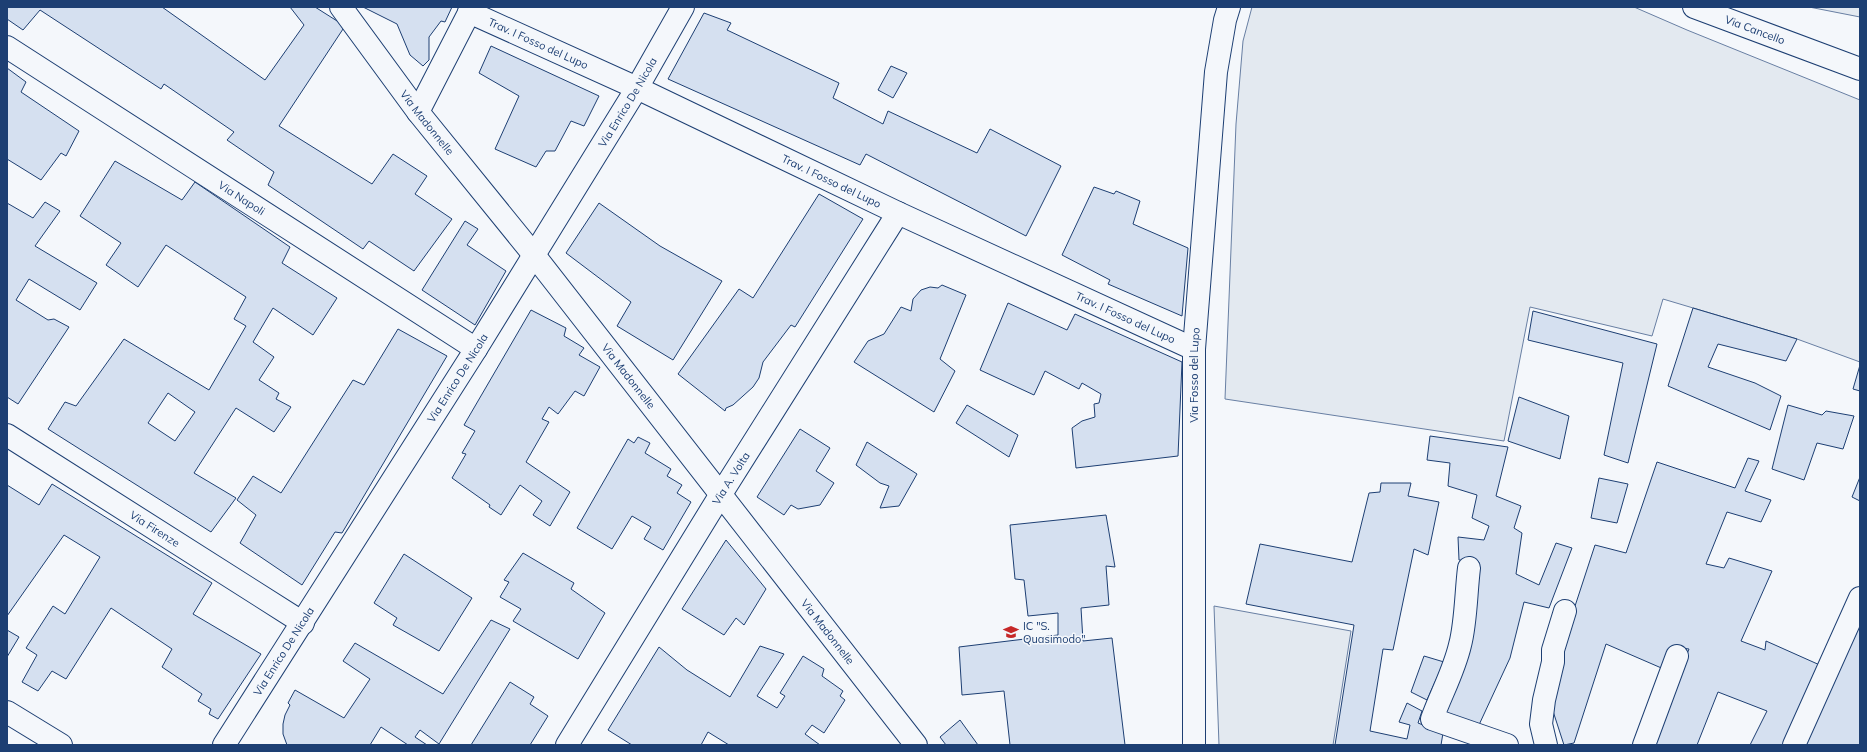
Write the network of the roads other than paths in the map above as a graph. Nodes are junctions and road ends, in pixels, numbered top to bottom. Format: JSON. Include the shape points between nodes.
{"nodes":[{"id":1,"x":341,"y":7,"type":"edge"},
{"id":2,"x":683,"y":7,"type":"edge"},
{"id":3,"x":1229,"y":7,"type":"edge"},
{"id":4,"x":1694,"y":7,"type":"edge"},
{"id":5,"x":470,"y":10,"type":"edge"},
{"id":6,"x":7,"y":47,"type":"edge"},
{"id":7,"x":1815,"y":52,"type":"junction"},
{"id":8,"x":1860,"y":61,"type":"edge"},
{"id":9,"x":1860,"y":69,"type":"edge"},
{"id":10,"x":637,"y":88,"type":"junction"},
{"id":11,"x":418,"y":112,"type":"junction"},
{"id":12,"x":898,"y":213,"type":"junction"},
{"id":13,"x":534,"y":255,"type":"junction"},
{"id":14,"x":476,"y":349,"type":"junction"},
{"id":15,"x":1194,"y":349,"type":"junction"},
{"id":16,"x":7,"y":435,"type":"edge"},
{"id":17,"x":721,"y":494,"type":"junction"},
{"id":18,"x":1468,"y":568,"type":"dead end"},
{"id":19,"x":1860,"y":598,"type":"edge"},
{"id":20,"x":1565,"y":611,"type":"dead end"},
{"id":21,"x":303,"y":623,"type":"junction"},
{"id":22,"x":1677,"y":656,"type":"dead end"},
{"id":23,"x":7,"y":712,"type":"edge"},
{"id":24,"x":61,"y":745,"type":"edge"},
{"id":25,"x":224,"y":745,"type":"edge"},
{"id":26,"x":567,"y":745,"type":"edge"},
{"id":27,"x":916,"y":745,"type":"edge"},
{"id":28,"x":1194,"y":745,"type":"edge"},
{"id":29,"x":1507,"y":745,"type":"edge"},
{"id":30,"x":1546,"y":745,"type":"edge"},
{"id":31,"x":1644,"y":745,"type":"edge"},
{"id":32,"x":1794,"y":745,"type":"edge"}],
"edges":[{"from":1,"to":11,"type":"street","name":"Via Madonnelle"},
{"from":2,"to":10,"type":"street","name":"Via Enrico De Nicola"},
{"from":3,"to":15,"type":"street","name":"Via Fosso del Lupo","via":[[1216,72]]},
{"from":4,"to":7,"type":"street","name":"Via Cancello"},
{"from":5,"to":10,"type":"street","name":"Trav. I Fosso del Lupo"},
{"from":5,"to":11,"type":"street"},
{"from":6,"to":14,"type":"street","name":"Via Napoli"},
{"from":7,"to":8,"type":"street"},
{"from":7,"to":9,"type":"street"},
{"from":10,"to":12,"type":"street","name":"Trav. I Fosso del Lupo"},
{"from":10,"to":13,"type":"street","name":"Via Enrico De Nicola"},
{"from":11,"to":13,"type":"street","name":"Via Madonnelle"},
{"from":12,"to":15,"type":"street","name":"Trav. I Fosso del Lupo"},
{"from":12,"to":17,"type":"street","name":"Via A. Volta"},
{"from":13,"to":14,"type":"street","name":"Via Enrico De Nicola"},
{"from":13,"to":17,"type":"street","name":"Via Madonnelle"},
{"from":14,"to":21,"type":"street","name":"Via Enrico De Nicola"},
{"from":15,"to":28,"type":"street","name":"Via Fosso del Lupo"},
{"from":16,"to":21,"type":"street","name":"Via Firenze"},
{"from":17,"to":26,"type":"street","name":"Via A. Volta"},
{"from":17,"to":27,"type":"street","name":"Via Madonnelle"},
{"from":18,"to":29,"type":"street","via":[[1461,643],[1453,670],[1440,695],[1432,719]]},
{"from":19,"to":32,"type":"street"},
{"from":20,"to":30,"type":"street","via":[[1553,650],[1553,662],[1544,700],[1541,724]]},
{"from":21,"to":25,"type":"street","name":"Via Enrico De Nicola"},
{"from":22,"to":31,"type":"street"},
{"from":23,"to":24,"type":"street"}]}
